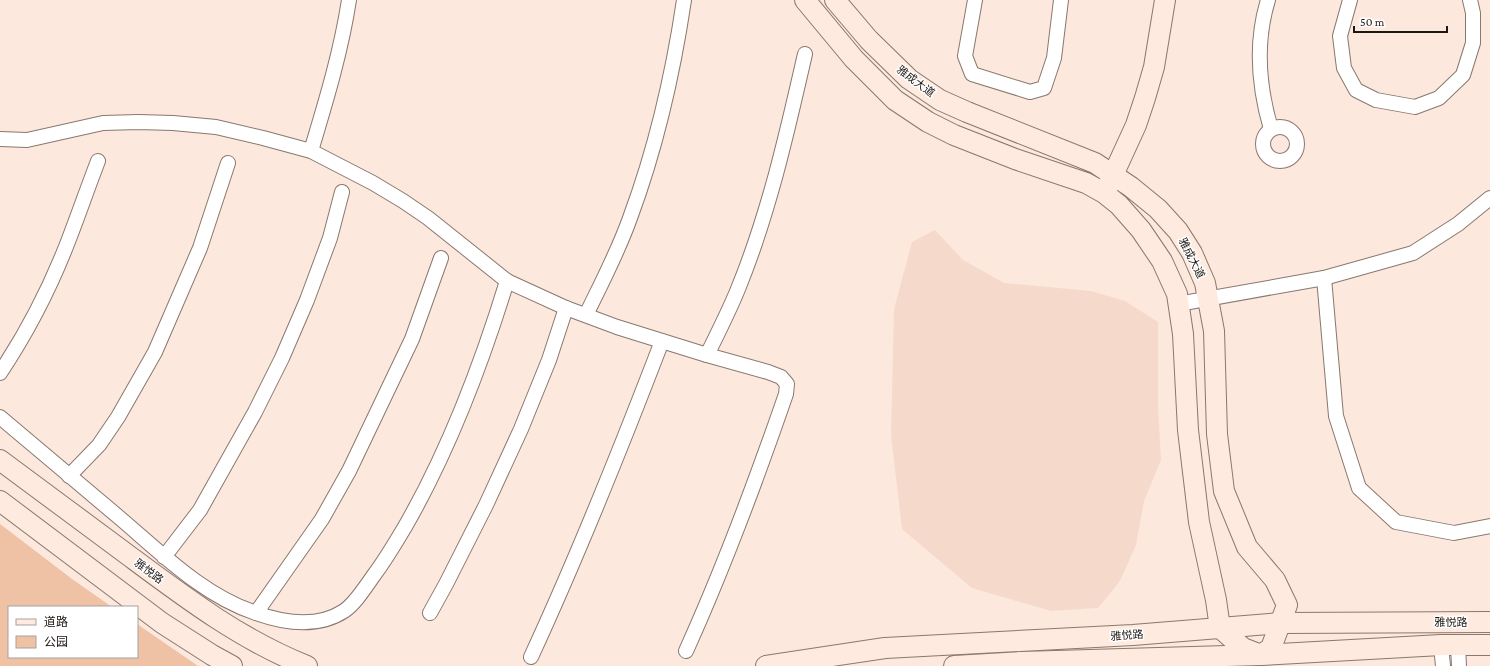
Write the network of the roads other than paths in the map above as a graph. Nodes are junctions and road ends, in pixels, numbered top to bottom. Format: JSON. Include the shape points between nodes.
{"nodes":[{"id":1,"x":349,"y":0,"type":"edge"},
{"id":2,"x":684,"y":0,"type":"edge"},
{"id":3,"x":805,"y":0,"type":"edge"},
{"id":4,"x":835,"y":0,"type":"edge"},
{"id":5,"x":974,"y":0,"type":"edge"},
{"id":6,"x":1061,"y":0,"type":"edge"},
{"id":7,"x":1165,"y":0,"type":"edge"},
{"id":8,"x":1268,"y":0,"type":"edge"},
{"id":9,"x":1350,"y":0,"type":"edge"},
{"id":10,"x":1470,"y":0,"type":"edge"},
{"id":11,"x":805,"y":54,"type":"dead end"},
{"id":12,"x":1271,"y":129,"type":"dead end"},
{"id":13,"x":0,"y":138,"type":"edge"},
{"id":14,"x":311,"y":151,"type":"junction"},
{"id":15,"x":98,"y":161,"type":"dead end"},
{"id":16,"x":228,"y":163,"type":"dead end"},
{"id":17,"x":1114,"y":175,"type":"junction"},
{"id":18,"x":342,"y":192,"type":"dead end"},
{"id":19,"x":1104,"y":192,"type":"junction"},
{"id":20,"x":1490,"y":198,"type":"edge"},
{"id":21,"x":441,"y":258,"type":"dead end"},
{"id":22,"x":1324,"y":278,"type":"junction"},
{"id":23,"x":507,"y":281,"type":"junction"},
{"id":24,"x":1208,"y":299,"type":"junction"},
{"id":25,"x":1178,"y":304,"type":"junction"},
{"id":26,"x":566,"y":308,"type":"junction"},
{"id":27,"x":586,"y":316,"type":"junction"},
{"id":28,"x":662,"y":341,"type":"junction"},
{"id":29,"x":707,"y":355,"type":"junction"},
{"id":30,"x":0,"y":372,"type":"edge"},
{"id":31,"x":0,"y":417,"type":"edge"},
{"id":32,"x":0,"y":460,"type":"edge"},
{"id":33,"x":69,"y":476,"type":"junction"},
{"id":34,"x":0,"y":501,"type":"edge"},
{"id":35,"x":1490,"y":526,"type":"edge"},
{"id":36,"x":164,"y":557,"type":"junction"},
{"id":37,"x":256,"y":613,"type":"junction"},
{"id":38,"x":430,"y":613,"type":"dead end"},
{"id":39,"x":1490,"y":622,"type":"edge"},
{"id":40,"x":1281,"y":623,"type":"junction"},
{"id":41,"x":1220,"y":628,"type":"junction"},
{"id":42,"x":1490,"y":645,"type":"edge"},
{"id":43,"x":1449,"y":646,"type":"junction"},
{"id":44,"x":686,"y":651,"type":"dead end"},
{"id":45,"x":1261,"y":655,"type":"junction"},
{"id":46,"x":531,"y":657,"type":"dead end"},
{"id":47,"x":1021,"y":664,"type":"edge"},
{"id":48,"x":232,"y":666,"type":"edge"},
{"id":49,"x":307,"y":666,"type":"edge"},
{"id":50,"x":766,"y":666,"type":"edge"},
{"id":51,"x":954,"y":666,"type":"edge"},
{"id":52,"x":1442,"y":666,"type":"edge"},
{"id":53,"x":1459,"y":666,"type":"edge"}],
"edges":[{"from":1,"to":14,"type":"street","via":[[331,87]]},
{"from":2,"to":27,"type":"street","via":[[664,107],[647,166],[630,219]]},
{"from":3,"to":19,"type":"street","via":[[874,80],[895,100],[928,122],[954,135],[1086,183]]},
{"from":4,"to":17,"type":"street","name":"雅成大道","via":[[869,40],[909,79],[940,100],[1095,163]]},
{"from":5,"to":6,"type":"street","via":[[965,56],[972,74],[1030,92],[1044,88],[1050,72]]},
{"from":7,"to":17,"type":"street","via":[[1154,68],[1136,126]]},
{"from":8,"to":12,"type":"street","via":[[1263,16],[1259,53],[1265,110]]},
{"from":9,"to":10,"type":"street","via":[[1340,36],[1344,68],[1356,90],[1376,100],[1416,107],[1439,98],[1463,75],[1473,43],[1473,13]]},
{"from":11,"to":29,"type":"street","via":[[779,164],[757,238],[738,289]]},
{"from":13,"to":14,"type":"street","via":[[27,140],[103,123],[173,123],[216,127]]},
{"from":14,"to":23,"type":"street","via":[[403,201]]},
{"from":15,"to":30,"type":"street","via":[[48,289],[18,345]]},
{"from":16,"to":33,"type":"street","via":[[200,248],[155,352],[99,445]]},
{"from":17,"to":19,"type":"street"},
{"from":17,"to":24,"type":"street","name":"雅成大道","via":[[1158,209],[1178,231],[1192,253]]},
{"from":18,"to":36,"type":"street","via":[[330,238],[282,358],[200,510]]},
{"from":19,"to":25,"type":"street","via":[[1141,230],[1162,261],[1177,294]]},
{"from":20,"to":22,"type":"street","via":[[1458,224],[1413,253]]},
{"from":21,"to":37,"type":"street","via":[[412,339],[349,471],[322,519]]},
{"from":22,"to":24,"type":"street"},
{"from":22,"to":35,"type":"street","via":[[1336,416],[1360,488],[1396,522],[1454,533]]},
{"from":23,"to":26,"type":"street"},
{"from":23,"to":37,"type":"street","via":[[494,324],[447,447],[419,503],[384,562],[361,593],[346,611],[327,620],[305,623]]},
{"from":24,"to":25,"type":"street"},
{"from":24,"to":40,"type":"street","name":"雅成大道","via":[[1214,331],[1216,434],[1224,491],[1247,547],[1275,580],[1288,605]]},
{"from":25,"to":41,"type":"street","via":[[1183,334],[1188,430],[1198,515]]},
{"from":26,"to":27,"type":"street"},
{"from":26,"to":38,"type":"street","via":[[549,360],[521,429],[486,505]]},
{"from":27,"to":28,"type":"street"},
{"from":28,"to":29,"type":"street"},
{"from":28,"to":46,"type":"street","via":[[597,506]]},
{"from":29,"to":44,"type":"street","via":[[782,377],[787,384],[786,394],[760,471],[714,589]]},
{"from":31,"to":33,"type":"street"},
{"from":32,"to":49,"type":"street","name":"雅悦路","via":[[186,599],[236,632]]},
{"from":33,"to":36,"type":"street"},
{"from":34,"to":48,"type":"street","via":[[162,623]]},
{"from":36,"to":37,"type":"street","via":[[200,585]]},
{"from":39,"to":40,"type":"street","name":"雅悦路"},
{"from":40,"to":41,"type":"street","name":"雅悦路"},
{"from":40,"to":45,"type":"street","name":"雅成大道","via":[[1271,648]]},
{"from":41,"to":45,"type":"street","via":[[1243,648]]},
{"from":41,"to":50,"type":"street","name":"雅悦路","via":[[1125,636],[886,648]]},
{"from":42,"to":43,"type":"street"},
{"from":43,"to":45,"type":"street"},
{"from":43,"to":52,"type":"street"},
{"from":43,"to":53,"type":"street"},
{"from":45,"to":47,"type":"street"},
{"from":47,"to":51,"type":"street"}]}
